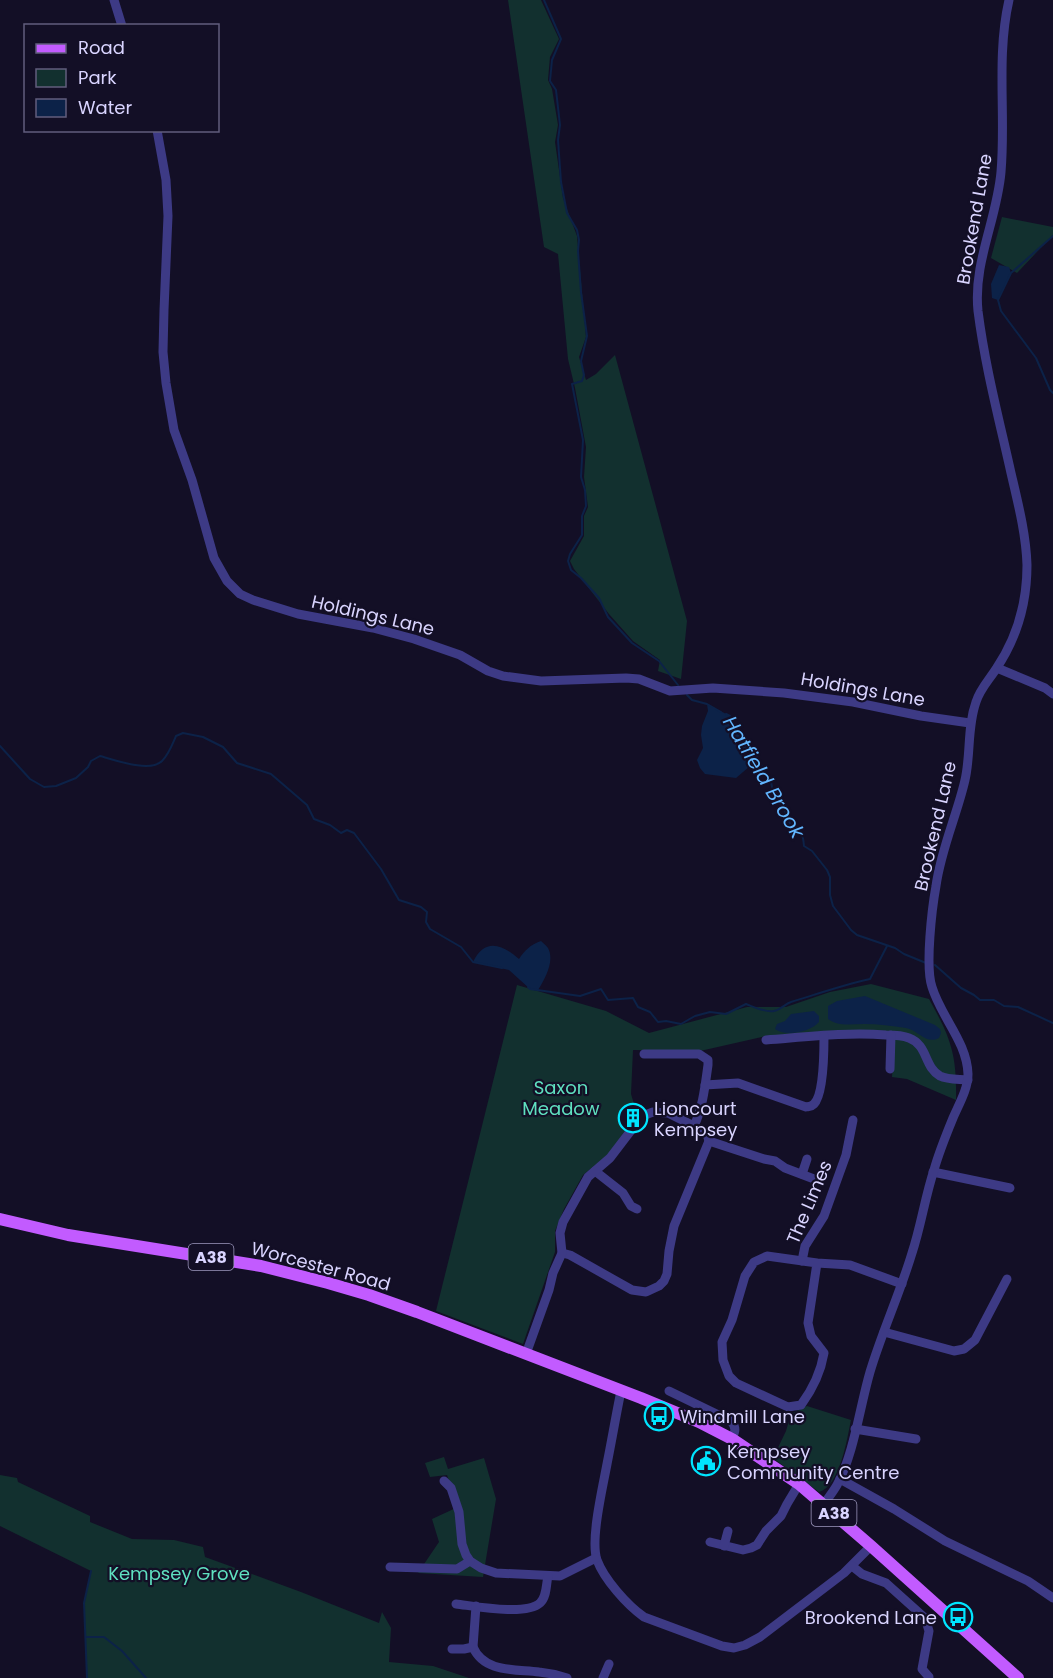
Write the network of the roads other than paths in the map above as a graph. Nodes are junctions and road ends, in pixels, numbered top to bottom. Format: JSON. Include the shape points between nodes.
{"nodes":[{"id":1,"x":114,"y":0,"type":"edge"},
{"id":2,"x":1009,"y":0,"type":"edge"},
{"id":3,"x":121,"y":24,"type":"edge"},
{"id":4,"x":157,"y":132,"type":"edge"},
{"id":5,"x":997,"y":668,"type":"junction"},
{"id":6,"x":1053,"y":694,"type":"edge"},
{"id":7,"x":970,"y":723,"type":"junction"},
{"id":8,"x":891,"y":1035,"type":"junction"},
{"id":9,"x":824,"y":1036,"type":"junction"},
{"id":10,"x":766,"y":1040,"type":"dead end"},
{"id":11,"x":644,"y":1054,"type":"dead end"},
{"id":12,"x":890,"y":1069,"type":"dead end"},
{"id":13,"x":968,"y":1080,"type":"junction"},
{"id":14,"x":705,"y":1085,"type":"junction"},
{"id":15,"x":853,"y":1120,"type":"dead end"},
{"id":16,"x":694,"y":1126,"type":"junction"},
{"id":17,"x":709,"y":1141,"type":"junction"},
{"id":18,"x":807,"y":1159,"type":"dead end"},
{"id":19,"x":595,"y":1171,"type":"junction"},
{"id":20,"x":933,"y":1172,"type":"junction"},
{"id":21,"x":802,"y":1174,"type":"junction"},
{"id":22,"x":814,"y":1179,"type":"dead end"},
{"id":23,"x":1010,"y":1188,"type":"dead end"},
{"id":24,"x":637,"y":1209,"type":"dead end"},
{"id":25,"x":0,"y":1219,"type":"edge"},
{"id":26,"x":562,"y":1253,"type":"junction"},
{"id":27,"x":802,"y":1261,"type":"junction"},
{"id":28,"x":817,"y":1263,"type":"junction"},
{"id":29,"x":1007,"y":1279,"type":"dead end"},
{"id":30,"x":902,"y":1284,"type":"junction"},
{"id":31,"x":884,"y":1332,"type":"junction"},
{"id":32,"x":526,"y":1354,"type":"junction"},
{"id":33,"x":621,"y":1391,"type":"junction"},
{"id":34,"x":669,"y":1391,"type":"dead end"},
{"id":35,"x":855,"y":1429,"type":"junction"},
{"id":36,"x":732,"y":1439,"type":"junction"},
{"id":37,"x":916,"y":1439,"type":"dead end"},
{"id":38,"x":840,"y":1479,"type":"junction"},
{"id":39,"x":444,"y":1481,"type":"dead end"},
{"id":40,"x":799,"y":1484,"type":"junction"},
{"id":41,"x":824,"y":1504,"type":"junction"},
{"id":42,"x":728,"y":1531,"type":"dead end"},
{"id":43,"x":710,"y":1542,"type":"dead end"},
{"id":44,"x":724,"y":1546,"type":"junction"},
{"id":45,"x":871,"y":1546,"type":"junction"},
{"id":46,"x":596,"y":1558,"type":"junction"},
{"id":47,"x":470,"y":1561,"type":"junction"},
{"id":48,"x":852,"y":1566,"type":"junction"},
{"id":49,"x":390,"y":1567,"type":"dead end"},
{"id":50,"x":548,"y":1576,"type":"junction"},
{"id":51,"x":1053,"y":1598,"type":"edge"},
{"id":52,"x":456,"y":1604,"type":"dead end"},
{"id":53,"x":476,"y":1606,"type":"junction"},
{"id":54,"x":473,"y":1647,"type":"junction"},
{"id":55,"x":452,"y":1649,"type":"dead end"},
{"id":56,"x":609,"y":1664,"type":"dead end"},
{"id":57,"x":929,"y":1677,"type":"edge"},
{"id":58,"x":567,"y":1678,"type":"edge"},
{"id":59,"x":603,"y":1678,"type":"edge"},
{"id":60,"x":1018,"y":1678,"type":"edge"}],
"edges":[{"from":1,"to":3,"type":"street"},
{"from":2,"to":5,"type":"street","name":"Brookend Lane","via":[[1002,51],[1001,176],[981,261],[977,298],[986,361],[1020,510],[1027,575],[1019,623]]},
{"from":4,"to":7,"type":"street","name":"Holdings Lane","via":[[168,216],[163,352],[171,414],[214,558],[226,581],[240,594],[298,614],[414,639],[460,655],[488,671],[518,679],[626,678],[670,691],[713,688],[784,693]]},
{"from":5,"to":6,"type":"street"},
{"from":5,"to":7,"type":"street","name":"Brookend Lane","via":[[980,691]]},
{"from":7,"to":13,"type":"street","name":"Brookend Lane","via":[[966,778],[936,884],[930,957],[932,989],[957,1038]]},
{"from":8,"to":9,"type":"street"},
{"from":8,"to":12,"type":"street"},
{"from":8,"to":13,"type":"street","via":[[912,1038],[939,1075]]},
{"from":9,"to":10,"type":"street"},
{"from":9,"to":14,"type":"street","via":[[819,1096],[811,1106],[738,1083]]},
{"from":11,"to":14,"type":"street","via":[[702,1055],[708,1060]]},
{"from":13,"to":20,"type":"street"},
{"from":14,"to":16,"type":"street"},
{"from":15,"to":27,"type":"street","name":"The Limes","via":[[846,1155],[824,1216],[805,1246]]},
{"from":16,"to":17,"type":"street","via":[[707,1134]]},
{"from":16,"to":19,"type":"street","via":[[661,1112],[645,1115]]},
{"from":17,"to":21,"type":"street","via":[[775,1161]]},
{"from":17,"to":26,"type":"street","via":[[674,1226],[668,1274],[659,1286],[645,1292],[632,1290]]},
{"from":18,"to":21,"type":"street"},
{"from":19,"to":24,"type":"street"},
{"from":19,"to":26,"type":"street","via":[[563,1222]]},
{"from":20,"to":23,"type":"street"},
{"from":20,"to":30,"type":"street"},
{"from":21,"to":22,"type":"street"},
{"from":25,"to":32,"type":"main road","name":"Worcester Road","number":"A38","via":[[68,1235],[261,1266],[369,1295]]},
{"from":26,"to":32,"type":"street"},
{"from":27,"to":28,"type":"street","name":"The Limes"},
{"from":27,"to":28,"type":"street","name":"The Limes","via":[[767,1256],[754,1262],[745,1276],[722,1342],[723,1360],[736,1383],[788,1407],[801,1405],[822,1365],[824,1353],[811,1336],[808,1323]]},
{"from":28,"to":30,"type":"street","name":"The Limes","via":[[850,1265]]},
{"from":29,"to":31,"type":"street","via":[[975,1340],[964,1349],[954,1351]]},
{"from":30,"to":31,"type":"street"},
{"from":31,"to":35,"type":"street"},
{"from":32,"to":33,"type":"main road","name":"Worcester Road","number":"A38"},
{"from":33,"to":36,"type":"main road","number":"A38"},
{"from":33,"to":46,"type":"street","via":[[597,1524]]},
{"from":34,"to":36,"type":"street","via":[[731,1421],[735,1425]]},
{"from":35,"to":37,"type":"street"},
{"from":35,"to":38,"type":"street"},
{"from":36,"to":40,"type":"main road","number":"A38"},
{"from":38,"to":41,"type":"street"},
{"from":38,"to":51,"type":"street"},
{"from":39,"to":47,"type":"street","via":[[451,1488],[459,1512],[462,1544]]},
{"from":40,"to":41,"type":"main road","number":"A38"},
{"from":40,"to":44,"type":"street","via":[[781,1516],[757,1545],[743,1550]]},
{"from":41,"to":45,"type":"main road","number":"A38"},
{"from":42,"to":44,"type":"street"},
{"from":43,"to":44,"type":"street"},
{"from":45,"to":48,"type":"street"},
{"from":45,"to":60,"type":"main road","number":"A38"},
{"from":46,"to":48,"type":"street","via":[[613,1586],[644,1617],[734,1648],[760,1636]]},
{"from":46,"to":50,"type":"street","via":[[560,1576]]},
{"from":47,"to":49,"type":"street","via":[[457,1569]]},
{"from":47,"to":50,"type":"street","via":[[490,1572]]},
{"from":48,"to":57,"type":"street","via":[[886,1583],[925,1618],[929,1631],[922,1669]]},
{"from":50,"to":53,"type":"street","via":[[544,1598],[535,1606],[507,1610]]},
{"from":52,"to":53,"type":"street"},
{"from":53,"to":54,"type":"street"},
{"from":54,"to":55,"type":"street"},
{"from":54,"to":58,"type":"street","via":[[482,1661],[500,1668]]},
{"from":56,"to":59,"type":"street"}]}
